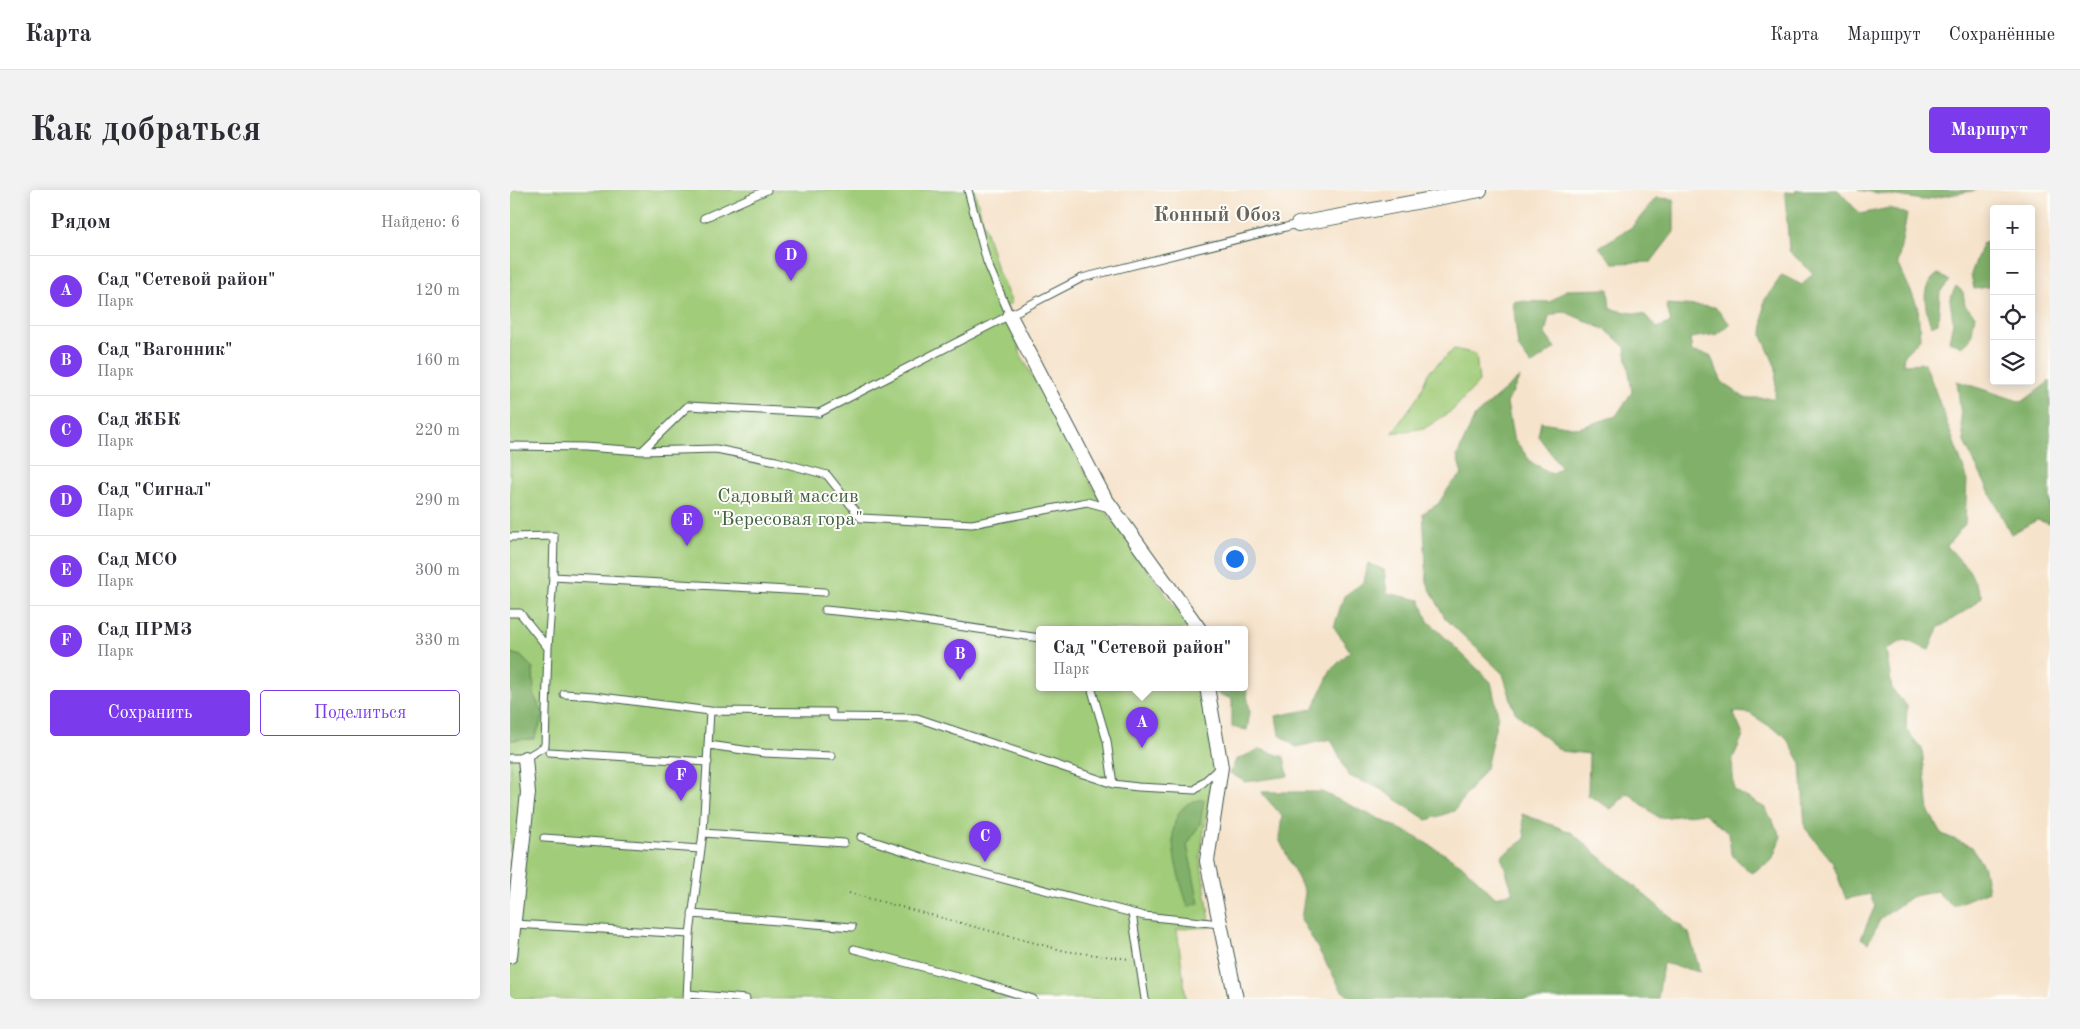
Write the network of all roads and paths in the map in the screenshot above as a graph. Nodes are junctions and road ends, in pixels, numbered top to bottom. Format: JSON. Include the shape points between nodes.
{"nodes":[{"id":1,"x":767,"y":190,"type":"edge"},
{"id":2,"x":968,"y":190,"type":"edge"},
{"id":3,"x":1480,"y":190,"type":"edge"},
{"id":4,"x":704,"y":218,"type":"dead end"},
{"id":5,"x":1298,"y":224,"type":"joint"},
{"id":6,"x":1010,"y":316,"type":"junction"},
{"id":7,"x":510,"y":446,"type":"edge"},
{"id":8,"x":642,"y":451,"type":"junction"},
{"id":9,"x":1112,"y":509,"type":"junction"},
{"id":10,"x":510,"y":536,"type":"edge"},
{"id":11,"x":553,"y":577,"type":"junction"},
{"id":12,"x":824,"y":592,"type":"dead end"},
{"id":13,"x":825,"y":610,"type":"dead end"},
{"id":14,"x":510,"y":613,"type":"edge"},
{"id":15,"x":1197,"y":626,"type":"edge"},
{"id":16,"x":1036,"y":639,"type":"edge"},
{"id":17,"x":548,"y":648,"type":"junction"},
{"id":18,"x":1092,"y":691,"type":"edge"},
{"id":19,"x":1207,"y":691,"type":"edge"},
{"id":20,"x":564,"y":694,"type":"dead end"},
{"id":21,"x":710,"y":711,"type":"junction"},
{"id":22,"x":709,"y":745,"type":"junction"},
{"id":23,"x":550,"y":752,"type":"dead end"},
{"id":24,"x":832,"y":756,"type":"dead end"},
{"id":25,"x":510,"y":758,"type":"edge"},
{"id":26,"x":525,"y":758,"type":"junction"},
{"id":27,"x":708,"y":762,"type":"junction"},
{"id":28,"x":1221,"y":767,"type":"junction"},
{"id":29,"x":1113,"y":784,"type":"junction"},
{"id":30,"x":703,"y":833,"type":"junction"},
{"id":31,"x":861,"y":837,"type":"dead end"},
{"id":32,"x":544,"y":838,"type":"dead end"},
{"id":33,"x":844,"y":843,"type":"dead end"},
{"id":34,"x":700,"y":849,"type":"junction"},
{"id":35,"x":849,"y":893,"type":"dead end"},
{"id":36,"x":1132,"y":913,"type":"junction"},
{"id":37,"x":692,"y":914,"type":"junction"},
{"id":38,"x":514,"y":924,"type":"junction"},
{"id":39,"x":1220,"y":924,"type":"junction"},
{"id":40,"x":852,"y":927,"type":"dead end"},
{"id":41,"x":690,"y":934,"type":"junction"},
{"id":42,"x":510,"y":946,"type":"edge"},
{"id":43,"x":854,"y":949,"type":"dead end"},
{"id":44,"x":1139,"y":960,"type":"junction"},
{"id":45,"x":687,"y":996,"type":"edge"},
{"id":46,"x":746,"y":999,"type":"edge"},
{"id":47,"x":1033,"y":999,"type":"edge"},
{"id":48,"x":1145,"y":999,"type":"edge"},
{"id":49,"x":1236,"y":999,"type":"edge"}],
"edges":[{"from":1,"to":4,"type":"lane"},
{"from":2,"to":6,"type":"lane","via":[[987,262]]},
{"from":3,"to":5,"type":"street"},
{"from":5,"to":6,"type":"lane","via":[[1082,278]]},
{"from":6,"to":8,"type":"lane","via":[[819,413],[688,406]]},
{"from":6,"to":9,"type":"street"},
{"from":7,"to":8,"type":"lane","via":[[584,446]]},
{"from":8,"to":9,"type":"lane","via":[[716,449],[827,475],[861,518],[972,524],[1087,502]]},
{"from":9,"to":15,"type":"street"},
{"from":10,"to":11,"type":"lane","via":[[554,536]]},
{"from":11,"to":12,"type":"lane"},
{"from":11,"to":17,"type":"lane"},
{"from":13,"to":16,"type":"lane","via":[[955,624]]},
{"from":14,"to":17,"type":"lane","via":[[520,613]]},
{"from":17,"to":26,"type":"lane","via":[[545,746]]},
{"from":18,"to":29,"type":"lane","via":[[1107,741]]},
{"from":19,"to":28,"type":"street"},
{"from":20,"to":21,"type":"lane"},
{"from":21,"to":22,"type":"lane"},
{"from":21,"to":29,"type":"lane","via":[[918,718]]},
{"from":22,"to":24,"type":"lane","via":[[764,753]]},
{"from":22,"to":27,"type":"lane"},
{"from":23,"to":27,"type":"lane"},
{"from":25,"to":26,"type":"lane"},
{"from":26,"to":38,"type":"street","via":[[528,793],[518,852]]},
{"from":27,"to":30,"type":"lane"},
{"from":28,"to":29,"type":"lane","via":[[1196,790]]},
{"from":28,"to":39,"type":"street","via":[[1207,861]]},
{"from":30,"to":33,"type":"lane"},
{"from":30,"to":34,"type":"lane"},
{"from":31,"to":36,"type":"lane","via":[[931,860]]},
{"from":32,"to":34,"type":"lane"},
{"from":34,"to":37,"type":"lane"},
{"from":35,"to":44,"type":"path","via":[[1065,951]]},
{"from":36,"to":39,"type":"lane"},
{"from":36,"to":44,"type":"lane"},
{"from":37,"to":40,"type":"lane"},
{"from":37,"to":41,"type":"lane"},
{"from":38,"to":41,"type":"lane"},
{"from":38,"to":42,"type":"street"},
{"from":39,"to":49,"type":"street"},
{"from":41,"to":45,"type":"lane"},
{"from":43,"to":47,"type":"lane"},
{"from":44,"to":48,"type":"lane"},
{"from":45,"to":46,"type":"lane"}]}
